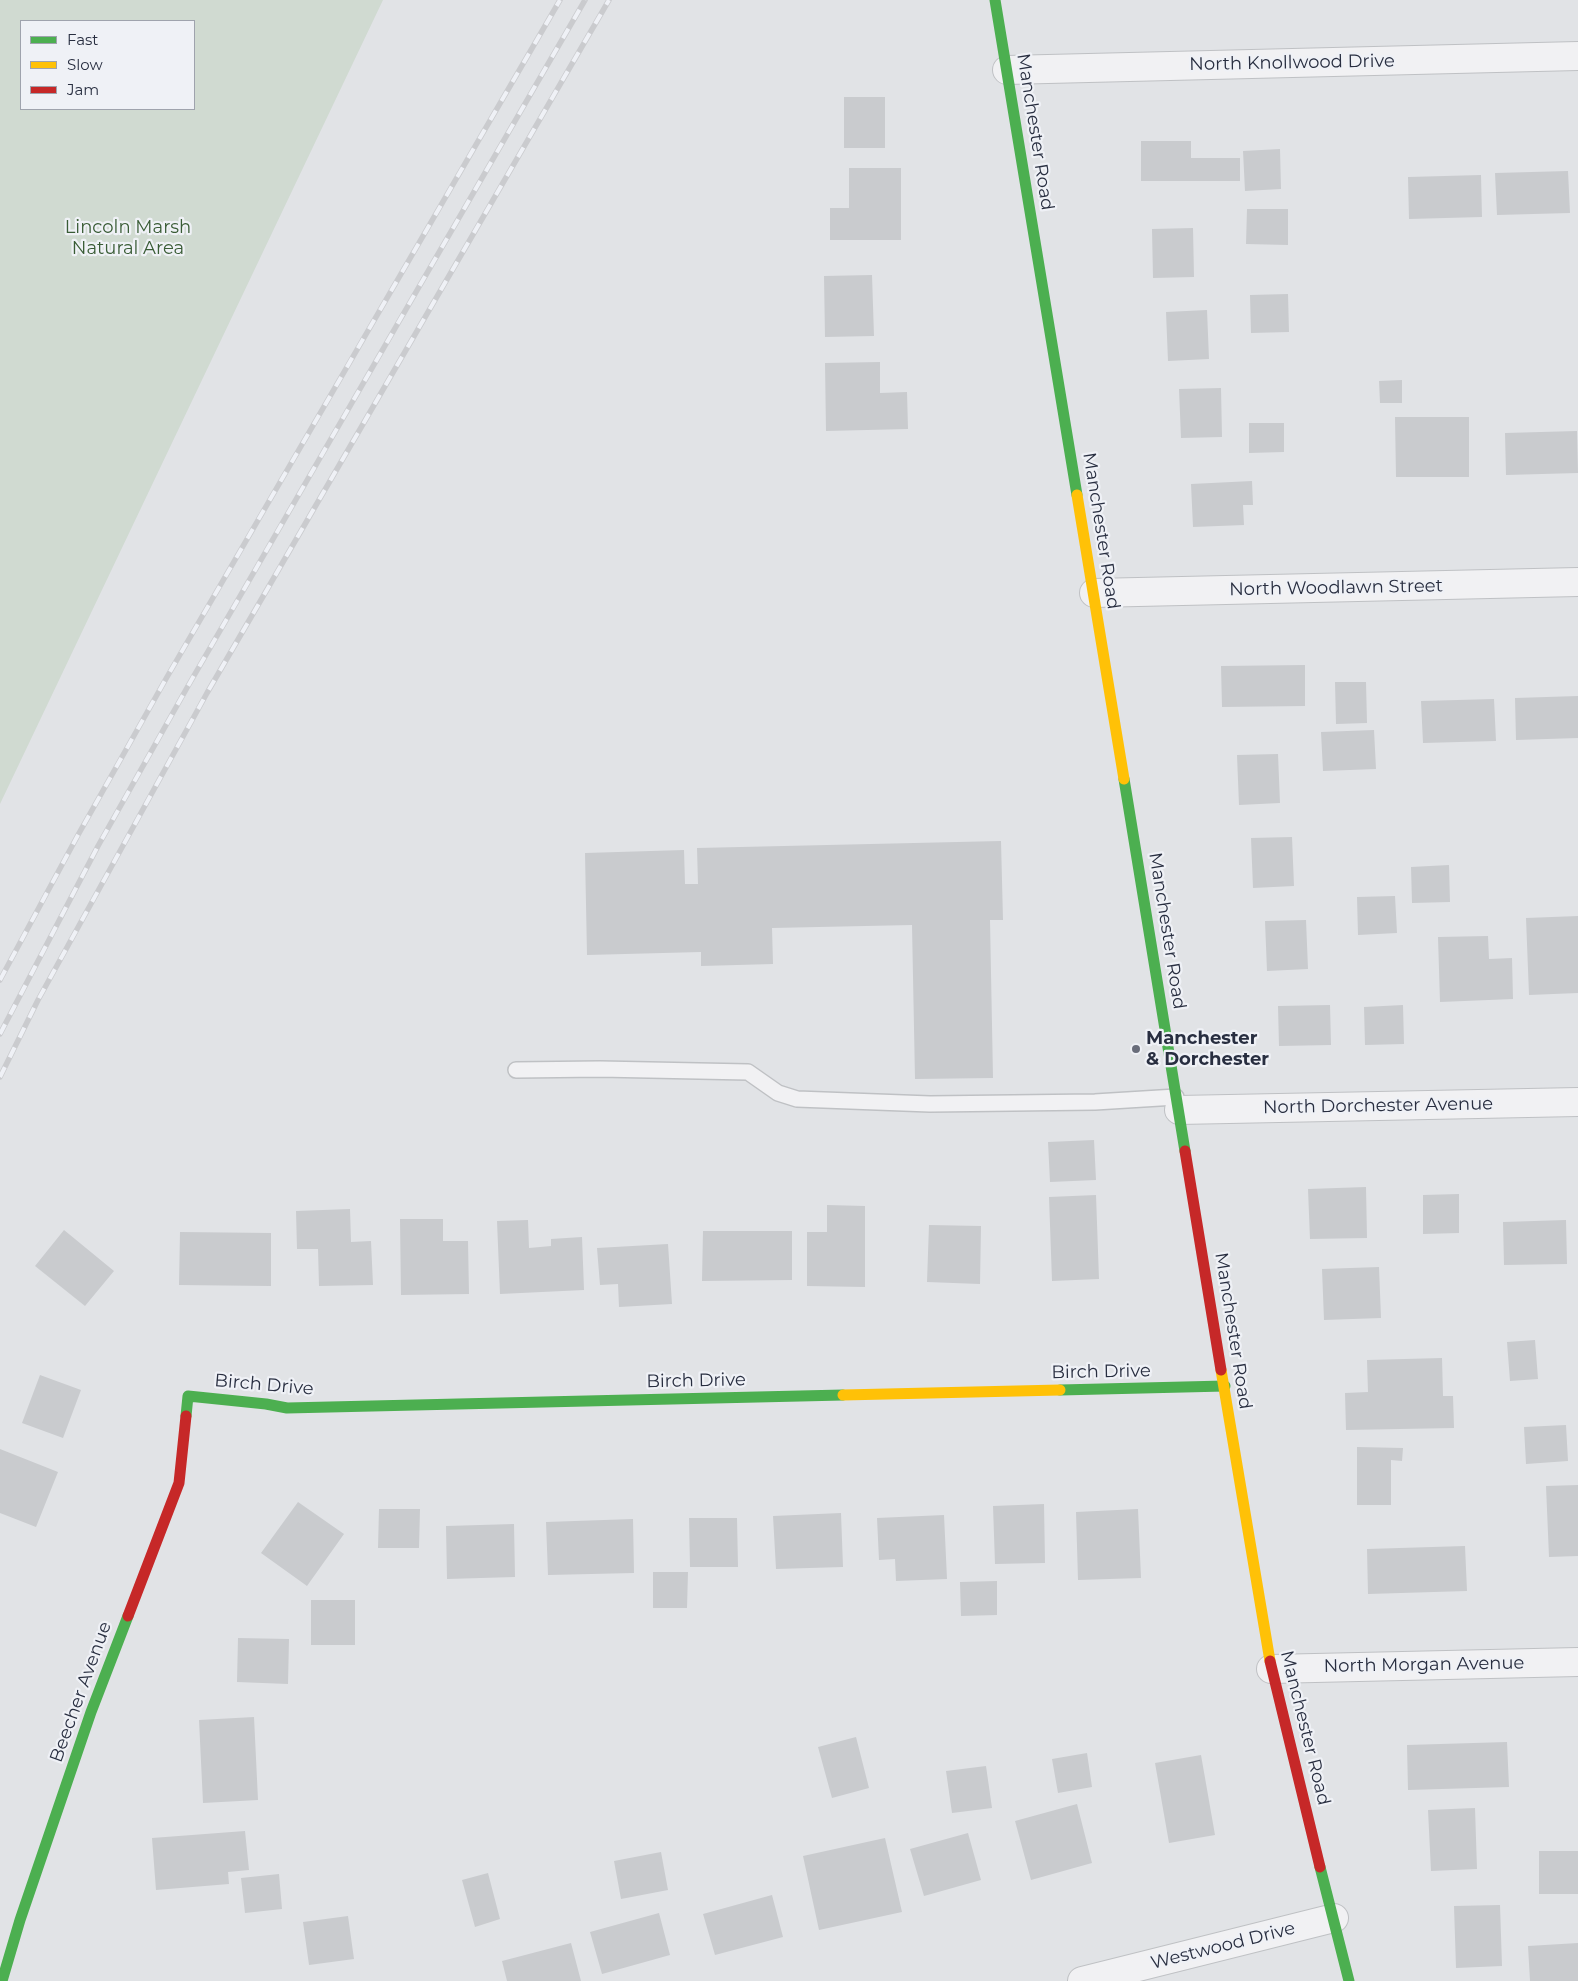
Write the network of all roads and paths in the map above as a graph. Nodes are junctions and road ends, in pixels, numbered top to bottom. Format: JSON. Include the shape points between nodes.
{"nodes":[{"id":1,"x":995,"y":0,"type":"edge"},
{"id":2,"x":1578,"y":56,"type":"edge"},
{"id":3,"x":1007,"y":70,"type":"junction"},
{"id":4,"x":1578,"y":582,"type":"edge"},
{"id":5,"x":1094,"y":594,"type":"junction"},
{"id":6,"x":516,"y":1070,"type":"dead end"},
{"id":7,"x":1578,"y":1102,"type":"edge"},
{"id":8,"x":1177,"y":1104,"type":"junction"},
{"id":9,"x":1225,"y":1386,"type":"junction"},
{"id":10,"x":186,"y":1414,"type":"joint"},
{"id":11,"x":1578,"y":1662,"type":"edge"},
{"id":12,"x":1271,"y":1669,"type":"junction"},
{"id":13,"x":1334,"y":1918,"type":"junction"},
{"id":14,"x":2,"y":1981,"type":"edge"},
{"id":15,"x":1082,"y":1981,"type":"edge"},
{"id":16,"x":1349,"y":1981,"type":"edge"}],
"edges":[{"from":1,"to":3,"type":"street","name":"Manchester Road"},
{"from":2,"to":3,"type":"street","name":"North Knollwood Drive"},
{"from":3,"to":5,"type":"street","name":"Manchester Road"},
{"from":4,"to":5,"type":"street","name":"North Woodlawn Street"},
{"from":5,"to":8,"type":"street","name":"Manchester Road"},
{"from":6,"to":8,"type":"lane","via":[[748,1072],[778,1093],[797,1099],[930,1104]]},
{"from":7,"to":8,"type":"street","name":"North Dorchester Avenue"},
{"from":8,"to":9,"type":"street","name":"Manchester Road"},
{"from":9,"to":10,"type":"street","name":"Birch Drive","via":[[287,1408],[188,1396]]},
{"from":9,"to":12,"type":"street","name":"Manchester Road"},
{"from":10,"to":14,"type":"street","name":"Beecher Avenue","via":[[179,1483],[91,1712]]},
{"from":11,"to":12,"type":"street","name":"North Morgan Avenue"},
{"from":12,"to":13,"type":"street","name":"Manchester Road"},
{"from":13,"to":15,"type":"street","name":"Westwood Drive"},
{"from":13,"to":16,"type":"street","name":"Manchester Road"}]}
